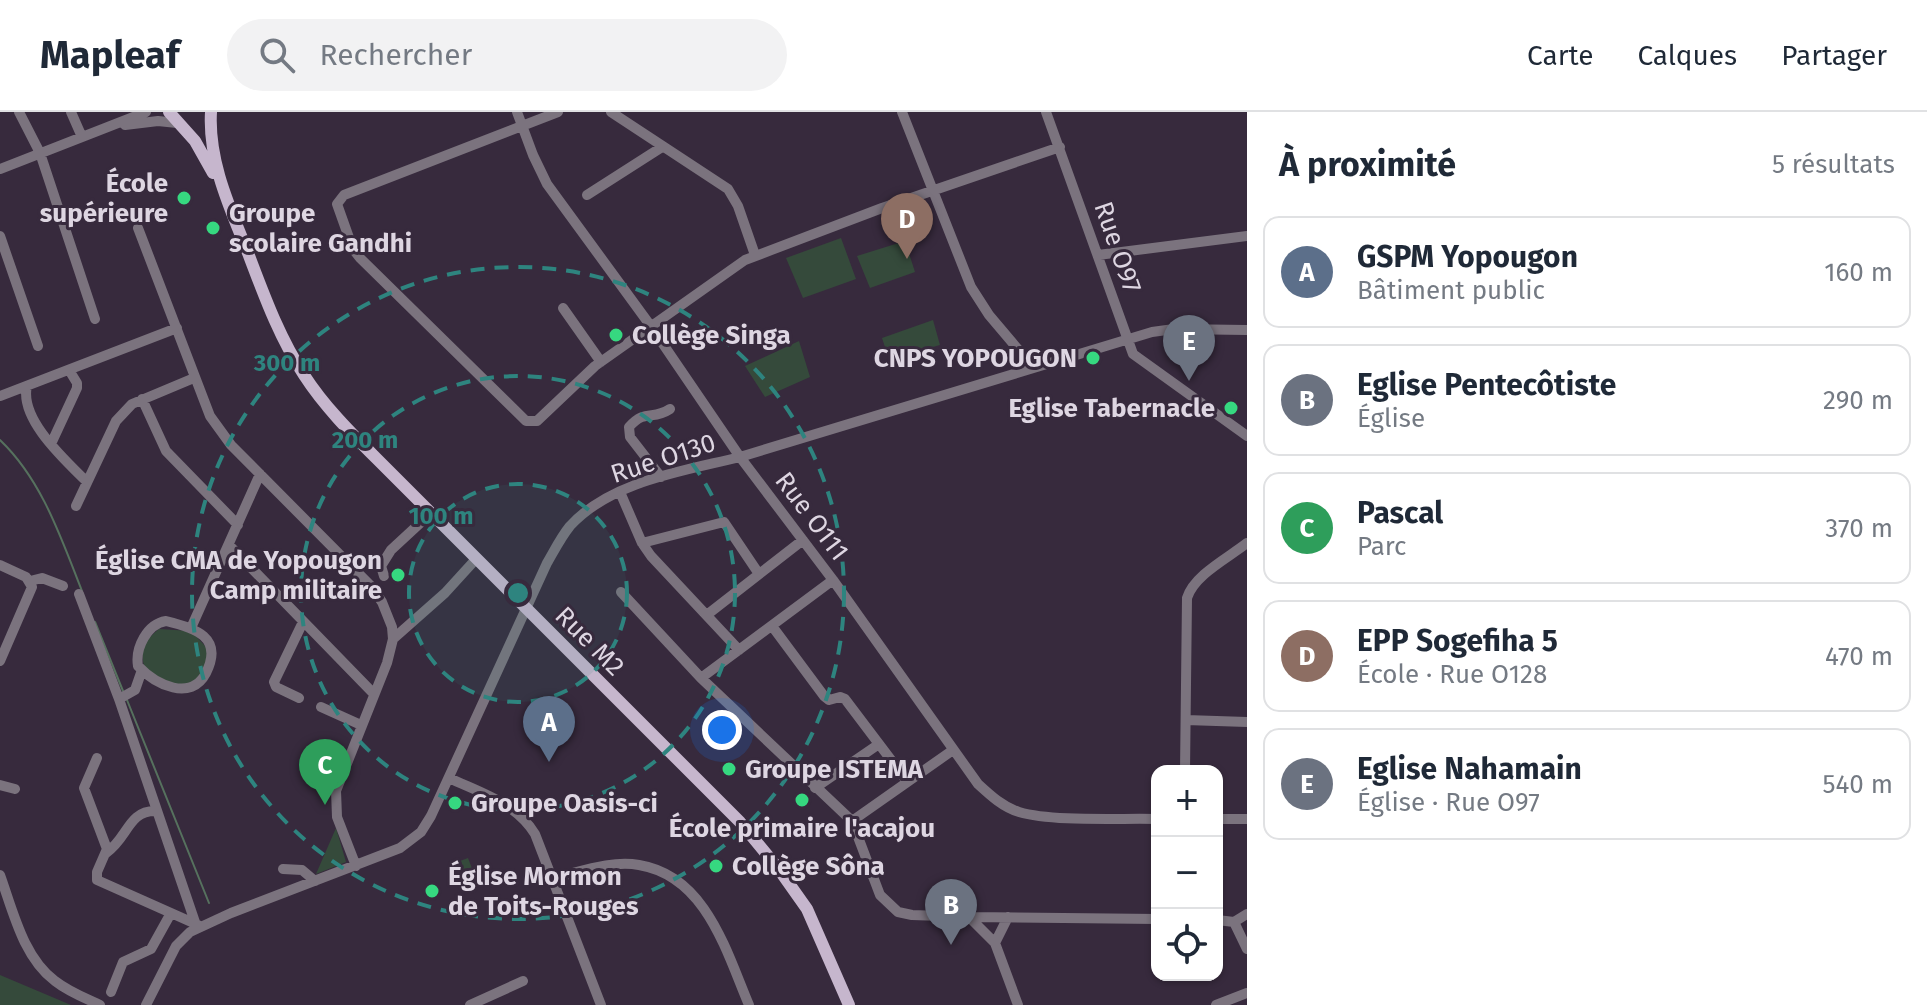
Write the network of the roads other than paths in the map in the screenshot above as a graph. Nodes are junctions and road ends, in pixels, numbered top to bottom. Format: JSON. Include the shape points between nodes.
{"nodes":[{"id":1,"x":19,"y":112,"type":"edge"},
{"id":2,"x":71,"y":112,"type":"edge"},
{"id":3,"x":211,"y":112,"type":"edge"},
{"id":4,"x":517,"y":112,"type":"edge"},
{"id":5,"x":558,"y":112,"type":"edge"},
{"id":6,"x":611,"y":112,"type":"edge"},
{"id":7,"x":902,"y":112,"type":"edge"},
{"id":8,"x":1046,"y":112,"type":"edge"},
{"id":9,"x":137,"y":114,"type":"edge"},
{"id":10,"x":176,"y":120,"type":"edge"},
{"id":11,"x":521,"y":124,"type":"junction"},
{"id":12,"x":107,"y":128,"type":"junction"},
{"id":13,"x":82,"y":137,"type":"junction"},
{"id":14,"x":662,"y":147,"type":"junction"},
{"id":15,"x":1060,"y":147,"type":"junction"},
{"id":16,"x":40,"y":153,"type":"junction"},
{"id":17,"x":0,"y":169,"type":"edge"},
{"id":18,"x":934,"y":189,"type":"junction"},
{"id":19,"x":223,"y":191,"type":"junction"},
{"id":20,"x":587,"y":195,"type":"dead end"},
{"id":21,"x":138,"y":228,"type":"dead end"},
{"id":22,"x":0,"y":236,"type":"edge"},
{"id":23,"x":1247,"y":236,"type":"edge"},
{"id":24,"x":755,"y":255,"type":"junction"},
{"id":25,"x":1098,"y":255,"type":"junction"},
{"id":26,"x":563,"y":308,"type":"dead end"},
{"id":27,"x":95,"y":319,"type":"dead end"},
{"id":28,"x":650,"y":325,"type":"junction"},
{"id":29,"x":177,"y":328,"type":"junction"},
{"id":30,"x":1247,"y":330,"type":"edge"},
{"id":31,"x":1127,"y":339,"type":"junction"},
{"id":32,"x":38,"y":346,"type":"dead end"},
{"id":33,"x":601,"y":362,"type":"junction"},
{"id":34,"x":1033,"y":367,"type":"junction"},
{"id":35,"x":69,"y":370,"type":"junction"},
{"id":36,"x":194,"y":378,"type":"junction"},
{"id":37,"x":27,"y":386,"type":"junction"},
{"id":38,"x":0,"y":396,"type":"edge"},
{"id":39,"x":142,"y":399,"type":"junction"},
{"id":40,"x":670,"y":409,"type":"dead end"},
{"id":41,"x":1247,"y":436,"type":"edge"},
{"id":42,"x":51,"y":444,"type":"junction"},
{"id":43,"x":740,"y":457,"type":"junction"},
{"id":44,"x":260,"y":474,"type":"junction"},
{"id":45,"x":661,"y":477,"type":"junction"},
{"id":46,"x":87,"y":482,"type":"junction"},
{"id":47,"x":620,"y":492,"type":"junction"},
{"id":48,"x":76,"y":506,"type":"dead end"},
{"id":49,"x":431,"y":513,"type":"junction"},
{"id":50,"x":238,"y":525,"type":"junction"},
{"id":51,"x":803,"y":540,"type":"junction"},
{"id":52,"x":642,"y":543,"type":"junction"},
{"id":53,"x":1247,"y":543,"type":"edge"},
{"id":54,"x":229,"y":545,"type":"junction"},
{"id":55,"x":476,"y":559,"type":"junction"},
{"id":56,"x":0,"y":565,"type":"edge"},
{"id":57,"x":759,"y":574,"type":"junction"},
{"id":58,"x":384,"y":576,"type":"dead end"},
{"id":59,"x":833,"y":580,"type":"junction"},
{"id":60,"x":30,"y":581,"type":"junction"},
{"id":61,"x":63,"y":586,"type":"dead end"},
{"id":62,"x":621,"y":592,"type":"dead end"},
{"id":63,"x":79,"y":594,"type":"dead end"},
{"id":64,"x":525,"y":609,"type":"junction"},
{"id":65,"x":708,"y":614,"type":"junction"},
{"id":66,"x":303,"y":622,"type":"junction"},
{"id":67,"x":772,"y":626,"type":"junction"},
{"id":68,"x":191,"y":628,"type":"junction"},
{"id":69,"x":393,"y":639,"type":"junction"},
{"id":70,"x":739,"y":650,"type":"junction"},
{"id":71,"x":0,"y":661,"type":"edge"},
{"id":72,"x":142,"y":670,"type":"junction"},
{"id":73,"x":701,"y":678,"type":"junction"},
{"id":74,"x":374,"y":694,"type":"junction"},
{"id":75,"x":123,"y":697,"type":"junction"},
{"id":76,"x":299,"y":698,"type":"dead end"},
{"id":77,"x":321,"y":707,"type":"dead end"},
{"id":78,"x":1186,"y":720,"type":"junction"},
{"id":79,"x":1247,"y":722,"type":"edge"},
{"id":80,"x":361,"y":725,"type":"junction"},
{"id":81,"x":879,"y":744,"type":"junction"},
{"id":82,"x":953,"y":750,"type":"junction"},
{"id":83,"x":97,"y":758,"type":"dead end"},
{"id":84,"x":1185,"y":765,"type":"edge"},
{"id":85,"x":449,"y":778,"type":"junction"},
{"id":86,"x":907,"y":781,"type":"junction"},
{"id":87,"x":0,"y":785,"type":"edge"},
{"id":88,"x":815,"y":788,"type":"junction"},
{"id":89,"x":15,"y":789,"type":"dead end"},
{"id":90,"x":155,"y":811,"type":"junction"},
{"id":91,"x":1151,"y":819,"type":"edge"},
{"id":92,"x":1223,"y":819,"type":"edge"},
{"id":93,"x":1247,"y":819,"type":"edge"},
{"id":94,"x":852,"y":821,"type":"junction"},
{"id":95,"x":106,"y":853,"type":"junction"},
{"id":96,"x":356,"y":866,"type":"junction"},
{"id":97,"x":283,"y":869,"type":"dead end"},
{"id":98,"x":0,"y":875,"type":"edge"},
{"id":99,"x":553,"y":878,"type":"junction"},
{"id":100,"x":315,"y":881,"type":"junction"},
{"id":101,"x":171,"y":913,"type":"junction"},
{"id":102,"x":1247,"y":914,"type":"edge"},
{"id":103,"x":969,"y":917,"type":"junction"},
{"id":104,"x":1008,"y":917,"type":"junction"},
{"id":105,"x":1151,"y":919,"type":"edge"},
{"id":106,"x":1223,"y":921,"type":"edge"},
{"id":107,"x":1234,"y":922,"type":"junction"},
{"id":108,"x":198,"y":924,"type":"junction"},
{"id":109,"x":995,"y":943,"type":"junction"},
{"id":110,"x":1247,"y":949,"type":"edge"},
{"id":111,"x":523,"y":981,"type":"dead end"},
{"id":112,"x":111,"y":992,"type":"dead end"},
{"id":113,"x":1247,"y":993,"type":"edge"},
{"id":114,"x":100,"y":1005,"type":"edge"},
{"id":115,"x":146,"y":1005,"type":"edge"},
{"id":116,"x":470,"y":1005,"type":"edge"},
{"id":117,"x":601,"y":1005,"type":"edge"},
{"id":118,"x":749,"y":1005,"type":"edge"},
{"id":119,"x":849,"y":1005,"type":"edge"},
{"id":120,"x":1018,"y":1005,"type":"edge"},
{"id":121,"x":1216,"y":1005,"type":"edge"}],
"edges":[{"from":1,"to":16,"type":"street"},
{"from":2,"to":13,"type":"street"},
{"from":3,"to":10,"type":"main road","via":[[196,127]]},
{"from":3,"to":19,"type":"main road","via":[[211,140]]},
{"from":4,"to":11,"type":"street","name":"Rue O111"},
{"from":5,"to":11,"type":"street"},
{"from":6,"to":14,"type":"street"},
{"from":7,"to":18,"type":"street"},
{"from":8,"to":15,"type":"street","name":"Rue O97"},
{"from":9,"to":12,"type":"street"},
{"from":10,"to":12,"type":"street"},
{"from":10,"to":19,"type":"main road","via":[[195,141]]},
{"from":11,"to":28,"type":"street","name":"Rue O111","via":[[547,184]]},
{"from":11,"to":33,"type":"street","via":[[344,195],[337,204],[360,258],[526,421],[537,421]]},
{"from":12,"to":13,"type":"street"},
{"from":13,"to":16,"type":"street"},
{"from":14,"to":20,"type":"street"},
{"from":14,"to":24,"type":"street","via":[[728,189]]},
{"from":15,"to":18,"type":"street"},
{"from":15,"to":25,"type":"street","name":"Rue O97"},
{"from":16,"to":17,"type":"street"},
{"from":16,"to":27,"type":"street"},
{"from":18,"to":24,"type":"street"},
{"from":18,"to":34,"type":"street","via":[[971,287]]},
{"from":19,"to":49,"type":"main road","name":"Rue M2","via":[[272,315],[304,377],[333,414]]},
{"from":21,"to":29,"type":"street"},
{"from":22,"to":32,"type":"street"},
{"from":23,"to":25,"type":"street"},
{"from":24,"to":28,"type":"street"},
{"from":25,"to":31,"type":"street","name":"Rue O97"},
{"from":26,"to":33,"type":"street"},
{"from":28,"to":33,"type":"street"},
{"from":28,"to":43,"type":"street","name":"Rue O111"},
{"from":29,"to":35,"type":"street"},
{"from":29,"to":36,"type":"street"},
{"from":30,"to":31,"type":"street","name":"Rue O130","via":[[1174,329]]},
{"from":31,"to":34,"type":"street","name":"Rue O130"},
{"from":31,"to":41,"type":"street","name":"Rue O97","via":[[1137,359]]},
{"from":34,"to":43,"type":"street","name":"Rue O130"},
{"from":35,"to":37,"type":"street"},
{"from":35,"to":42,"type":"street","via":[[77,388]]},
{"from":36,"to":39,"type":"street"},
{"from":36,"to":44,"type":"street","via":[[216,427]]},
{"from":37,"to":38,"type":"street"},
{"from":37,"to":42,"type":"street","via":[[29,414]]},
{"from":39,"to":46,"type":"street","via":[[116,421]]},
{"from":39,"to":50,"type":"street","via":[[166,451]]},
{"from":40,"to":45,"type":"street","via":[[657,416],[646,414],[629,427],[630,437]]},
{"from":42,"to":46,"type":"street"},
{"from":43,"to":45,"type":"street","name":"Rue O130"},
{"from":43,"to":51,"type":"street","name":"Rue O111"},
{"from":44,"to":50,"type":"street"},
{"from":44,"to":69,"type":"street","via":[[370,585],[387,613]]},
{"from":45,"to":47,"type":"street","name":"Rue O130"},
{"from":46,"to":48,"type":"street"},
{"from":47,"to":52,"type":"street"},
{"from":47,"to":64,"type":"street","name":"Rue O130","via":[[590,508],[570,527]]},
{"from":49,"to":55,"type":"main road","name":"Rue M2"},
{"from":49,"to":58,"type":"street","via":[[391,550],[381,566]]},
{"from":50,"to":54,"type":"street"},
{"from":51,"to":57,"type":"street"},
{"from":51,"to":59,"type":"street","name":"Rue O111"},
{"from":52,"to":57,"type":"street","via":[[724,522]]},
{"from":52,"to":65,"type":"street"},
{"from":53,"to":78,"type":"street","via":[[1190,589]]},
{"from":54,"to":66,"type":"street"},
{"from":54,"to":68,"type":"street"},
{"from":55,"to":64,"type":"main road","name":"Rue M2"},
{"from":55,"to":69,"type":"street"},
{"from":56,"to":60,"type":"street"},
{"from":57,"to":65,"type":"street"},
{"from":59,"to":67,"type":"street"},
{"from":59,"to":82,"type":"street","name":"Rue O111"},
{"from":60,"to":61,"type":"street","via":[[42,578]]},
{"from":60,"to":71,"type":"street","via":[[30,594]]},
{"from":62,"to":73,"type":"street"},
{"from":63,"to":75,"type":"street"},
{"from":64,"to":85,"type":"street","name":"Rue O130"},
{"from":64,"to":119,"type":"main road","name":"Rue M2","via":[[763,847],[807,909]]},
{"from":65,"to":70,"type":"street"},
{"from":66,"to":74,"type":"street"},
{"from":66,"to":76,"type":"street","via":[[274,682]]},
{"from":67,"to":70,"type":"street"},
{"from":67,"to":81,"type":"street","via":[[824,696],[845,699]]},
{"from":68,"to":72,"type":"street","via":[[166,621],[151,627],[137,655]]},
{"from":68,"to":72,"type":"street","via":[[206,639],[213,654],[198,685],[175,689]]},
{"from":69,"to":74,"type":"street"},
{"from":70,"to":73,"type":"street"},
{"from":72,"to":75,"type":"street","via":[[135,690]]},
{"from":73,"to":88,"type":"street"},
{"from":74,"to":80,"type":"street"},
{"from":75,"to":90,"type":"street"},
{"from":77,"to":80,"type":"street"},
{"from":78,"to":79,"type":"street"},
{"from":78,"to":84,"type":"street"},
{"from":80,"to":96,"type":"street","via":[[336,791],[337,817]]},
{"from":81,"to":86,"type":"street"},
{"from":81,"to":88,"type":"street"},
{"from":82,"to":86,"type":"street"},
{"from":82,"to":91,"type":"street","name":"Rue O111","via":[[978,784],[1018,812]]},
{"from":83,"to":95,"type":"street","via":[[84,788]]},
{"from":85,"to":96,"type":"street","name":"Rue O130","via":[[421,832],[400,848]]},
{"from":85,"to":99,"type":"street","via":[[526,819]]},
{"from":86,"to":94,"type":"street"},
{"from":87,"to":89,"type":"street"},
{"from":88,"to":94,"type":"street"},
{"from":90,"to":95,"type":"street","via":[[134,818],[124,837]]},
{"from":90,"to":108,"type":"street"},
{"from":92,"to":93,"type":"street"},
{"from":94,"to":103,"type":"street","via":[[887,905],[912,915]]},
{"from":95,"to":101,"type":"street","via":[[97,880]]},
{"from":96,"to":100,"type":"street","name":"Rue O130"},
{"from":97,"to":100,"type":"street","via":[[302,870]]},
{"from":98,"to":114,"type":"street","via":[[20,931],[43,971]]},
{"from":99,"to":117,"type":"street"},
{"from":99,"to":118,"type":"street","via":[[609,865],[639,865],[668,875],[693,893],[711,918]]},
{"from":100,"to":108,"type":"street","name":"Rue O130"},
{"from":101,"to":108,"type":"street"},
{"from":101,"to":112,"type":"street","via":[[151,949],[123,962]]},
{"from":102,"to":107,"type":"street"},
{"from":103,"to":104,"type":"street"},
{"from":103,"to":109,"type":"street"},
{"from":104,"to":105,"type":"street"},
{"from":104,"to":109,"type":"street"},
{"from":106,"to":107,"type":"street"},
{"from":107,"to":110,"type":"street"},
{"from":108,"to":115,"type":"street","name":"Rue O130","via":[[176,946]]},
{"from":109,"to":120,"type":"street"},
{"from":111,"to":116,"type":"street"},
{"from":113,"to":121,"type":"street"}]}
